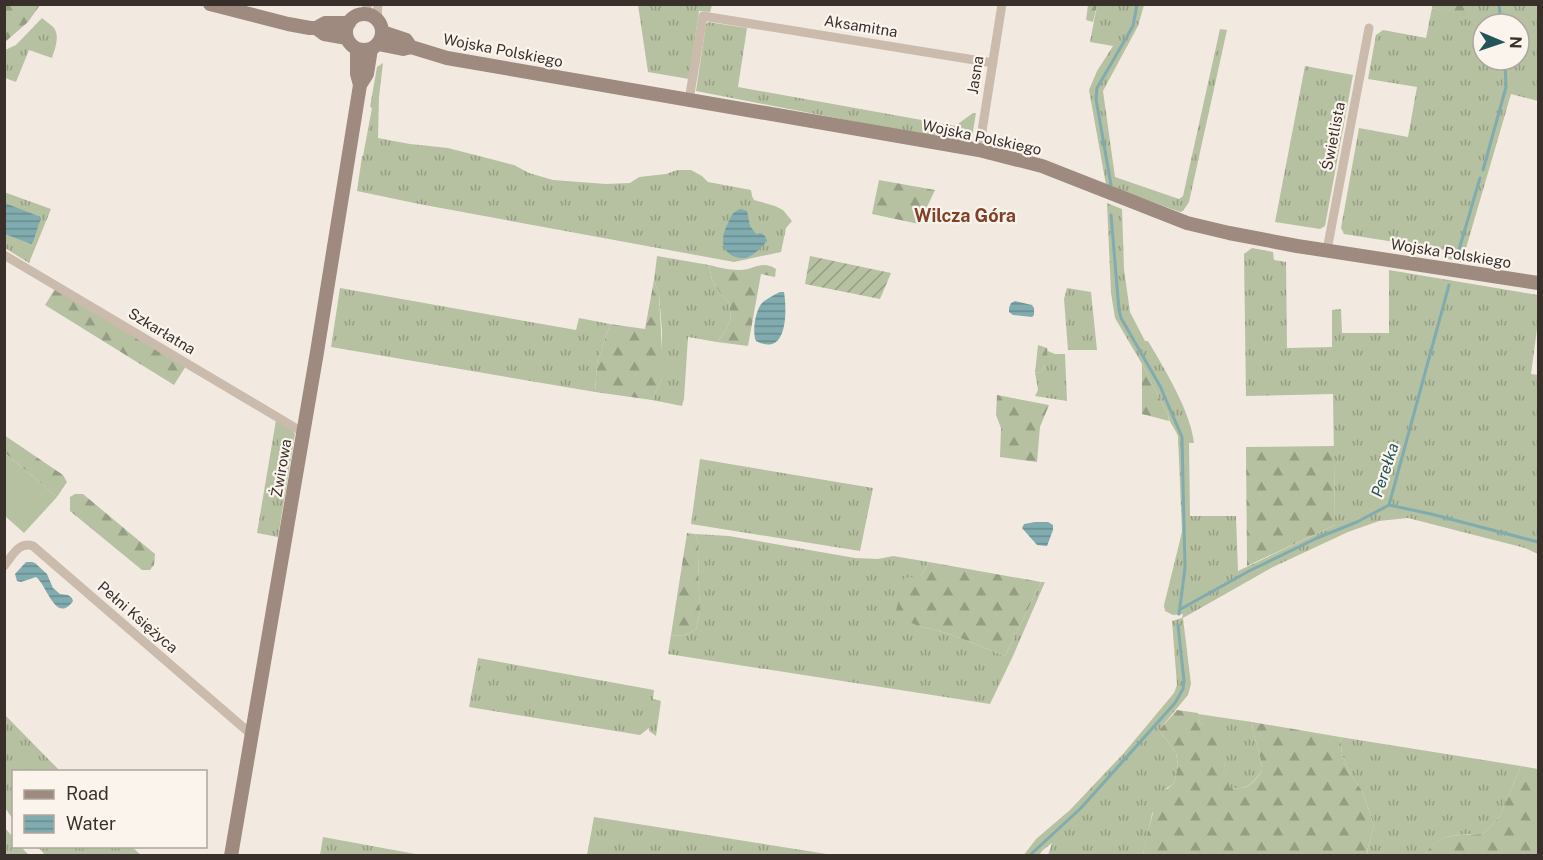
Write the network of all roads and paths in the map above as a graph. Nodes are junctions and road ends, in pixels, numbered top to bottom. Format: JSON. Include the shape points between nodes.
{"nodes":[{"id":1,"x":210,"y":4,"type":"edge"},
{"id":2,"x":378,"y":4,"type":"edge"},
{"id":3,"x":1002,"y":4,"type":"edge"},
{"id":4,"x":349,"y":23,"type":"junction"},
{"id":5,"x":316,"y":28,"type":"junction"},
{"id":6,"x":1369,"y":28,"type":"dead end"},
{"id":7,"x":371,"y":30,"type":"edge"},
{"id":8,"x":347,"y":38,"type":"junction"},
{"id":9,"x":993,"y":63,"type":"junction"},
{"id":10,"x":689,"y":100,"type":"junction"},
{"id":11,"x":979,"y":150,"type":"junction"},
{"id":12,"x":1327,"y":250,"type":"junction"},
{"id":13,"x":4,"y":255,"type":"edge"},
{"id":14,"x":1539,"y":284,"type":"edge"},
{"id":15,"x":304,"y":433,"type":"junction"},
{"id":16,"x":4,"y":566,"type":"edge"},
{"id":17,"x":252,"y":735,"type":"junction"},
{"id":18,"x":231,"y":855,"type":"edge"}],
"edges":[{"from":1,"to":5,"type":"street"},
{"from":2,"to":7,"type":"street"},
{"from":3,"to":9,"type":"street","name":"Jasna"},
{"from":4,"to":5,"type":"street","via":[[325,23]]},
{"from":4,"to":7,"type":"street","via":[[354,17]]},
{"from":4,"to":8,"type":"street"},
{"from":5,"to":8,"type":"street","via":[[324,34]]},
{"from":6,"to":12,"type":"street","name":"Świetlista"},
{"from":7,"to":8,"type":"street","via":[[350,43]]},
{"from":7,"to":10,"type":"street","name":"Wojska Polskiego","via":[[403,49],[411,47],[447,58]]},
{"from":7,"to":15,"type":"street","name":"Żwirowa","via":[[367,74],[360,85]]},
{"from":9,"to":10,"type":"street","name":"Aksamitna","via":[[703,16]]},
{"from":9,"to":11,"type":"street","name":"Jasna"},
{"from":10,"to":11,"type":"street","name":"Wojska Polskiego"},
{"from":11,"to":12,"type":"street","name":"Wojska Polskiego","via":[[1042,166],[1187,223]]},
{"from":12,"to":14,"type":"street","name":"Wojska Polskiego"},
{"from":13,"to":15,"type":"street","name":"Szkarłatna"},
{"from":15,"to":17,"type":"street","name":"Żwirowa"},
{"from":16,"to":17,"type":"street","name":"Pełni Księżyca","via":[[21,546],[33,546]]},
{"from":17,"to":18,"type":"street","name":"Żwirowa"}]}
